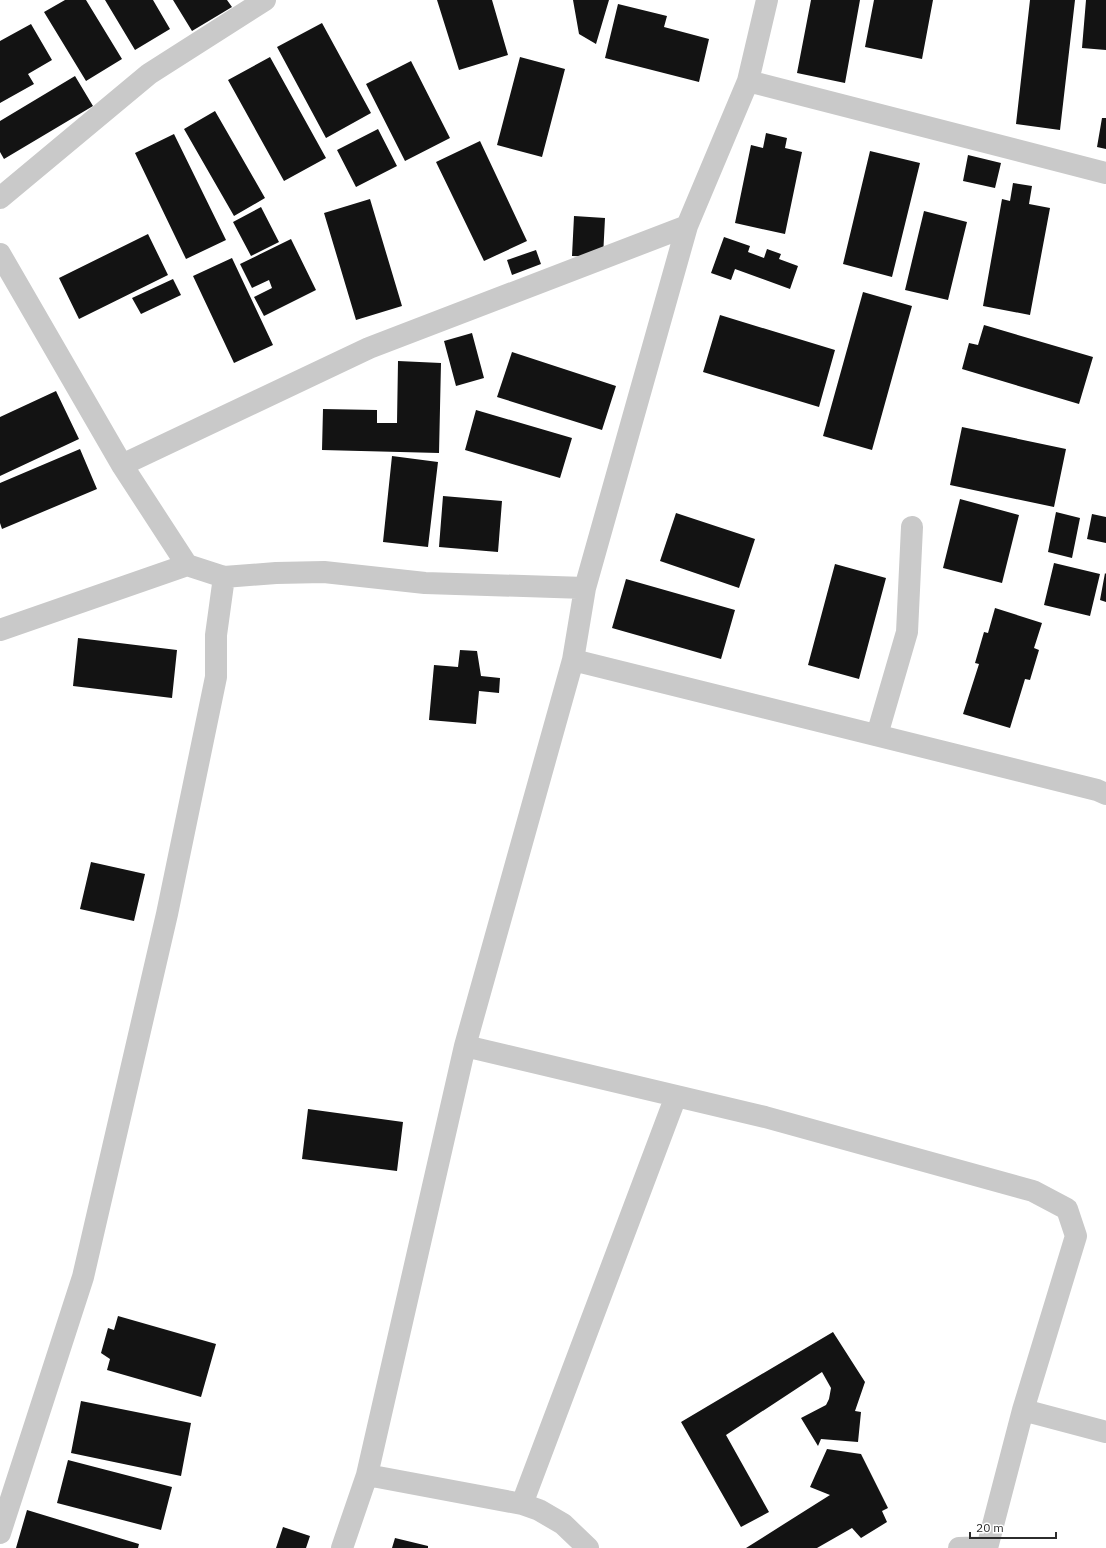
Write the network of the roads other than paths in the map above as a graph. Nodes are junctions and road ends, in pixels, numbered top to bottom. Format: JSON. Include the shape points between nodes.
{"nodes":[{"id":1,"x":265,"y":0,"type":"edge"},
{"id":2,"x":767,"y":0,"type":"edge"},
{"id":3,"x":748,"y":81,"type":"junction"},
{"id":4,"x":1106,"y":174,"type":"edge"},
{"id":5,"x":0,"y":198,"type":"edge"},
{"id":6,"x":687,"y":226,"type":"junction"},
{"id":7,"x":0,"y":254,"type":"edge"},
{"id":8,"x":122,"y":465,"type":"junction"},
{"id":9,"x":912,"y":527,"type":"dead end"},
{"id":10,"x":187,"y":565,"type":"junction"},
{"id":11,"x":224,"y":577,"type":"junction"},
{"id":12,"x":585,"y":588,"type":"junction"},
{"id":13,"x":0,"y":630,"type":"edge"},
{"id":14,"x":574,"y":660,"type":"junction"},
{"id":15,"x":877,"y":735,"type":"junction"},
{"id":16,"x":1106,"y":794,"type":"edge"},
{"id":17,"x":465,"y":1046,"type":"junction"},
{"id":18,"x":676,"y":1096,"type":"junction"},
{"id":19,"x":1022,"y":1410,"type":"junction"},
{"id":20,"x":1106,"y":1432,"type":"edge"},
{"id":21,"x":367,"y":1475,"type":"junction"},
{"id":22,"x":522,"y":1504,"type":"junction"},
{"id":23,"x":0,"y":1533,"type":"edge"},
{"id":24,"x":342,"y":1548,"type":"edge"},
{"id":25,"x":588,"y":1548,"type":"edge"},
{"id":26,"x":959,"y":1548,"type":"edge"},
{"id":27,"x":987,"y":1548,"type":"edge"}],
"edges":[{"from":1,"to":5,"type":"street","via":[[149,74]]},
{"from":2,"to":3,"type":"street"},
{"from":3,"to":4,"type":"street"},
{"from":3,"to":6,"type":"street"},
{"from":6,"to":8,"type":"street","via":[[369,348]]},
{"from":6,"to":12,"type":"street"},
{"from":7,"to":8,"type":"street"},
{"from":8,"to":10,"type":"street"},
{"from":9,"to":15,"type":"street","via":[[907,632]]},
{"from":10,"to":11,"type":"street"},
{"from":10,"to":13,"type":"street"},
{"from":11,"to":12,"type":"street","via":[[324,572],[425,583]]},
{"from":11,"to":23,"type":"street","via":[[216,635],[215,685],[167,914],[83,1278]]},
{"from":12,"to":14,"type":"street"},
{"from":14,"to":15,"type":"street"},
{"from":14,"to":17,"type":"street"},
{"from":15,"to":16,"type":"street"},
{"from":17,"to":18,"type":"street"},
{"from":17,"to":21,"type":"street"},
{"from":18,"to":19,"type":"street","via":[[765,1117],[1034,1191],[1067,1209],[1076,1236]]},
{"from":18,"to":22,"type":"street"},
{"from":19,"to":20,"type":"street"},
{"from":19,"to":27,"type":"street"},
{"from":21,"to":22,"type":"street"},
{"from":21,"to":24,"type":"street"},
{"from":22,"to":25,"type":"street","via":[[539,1510],[563,1524]]},
{"from":26,"to":27,"type":"street"}]}
